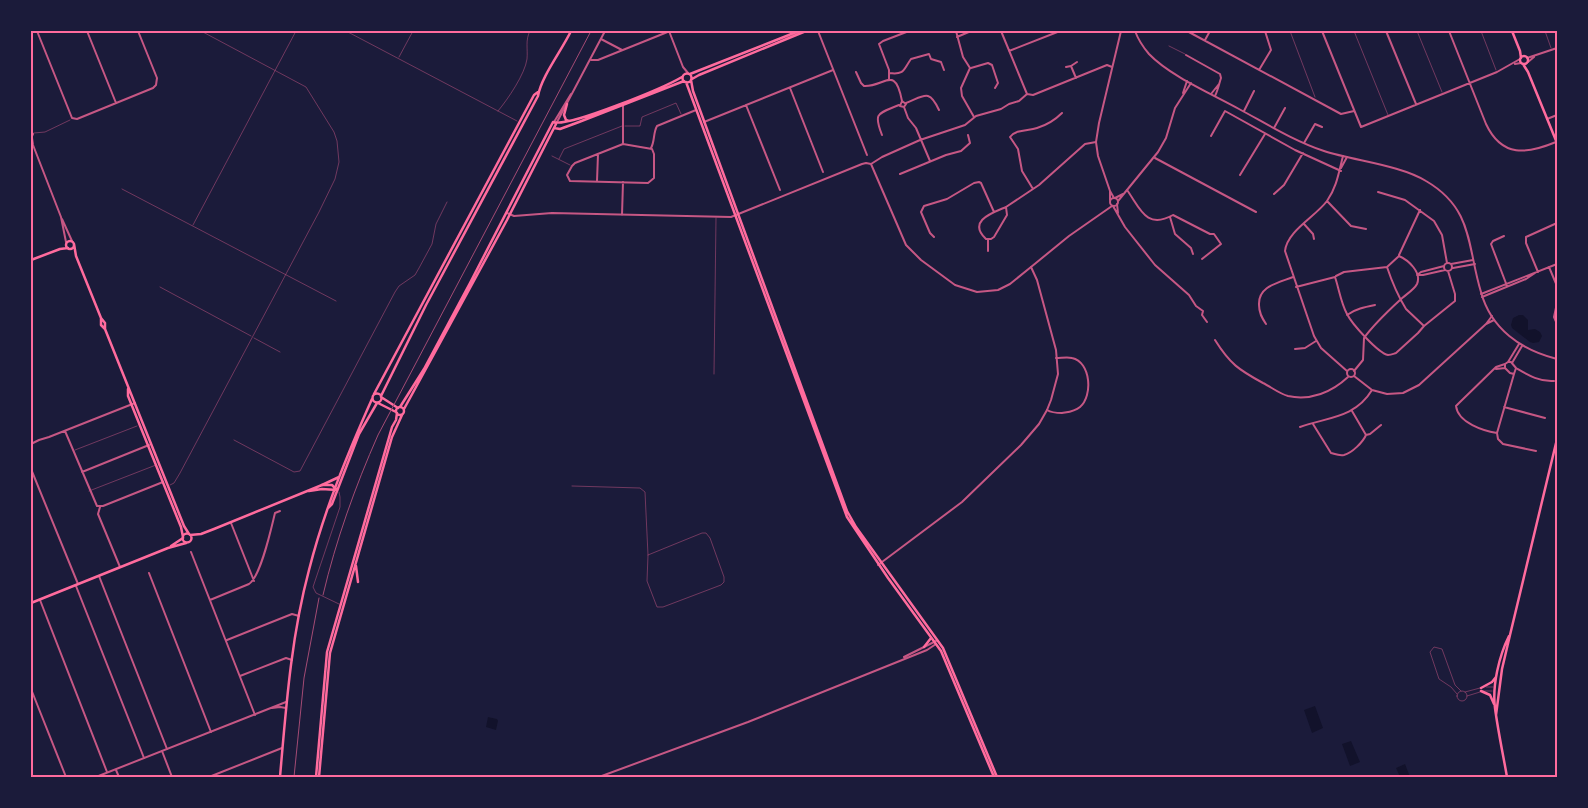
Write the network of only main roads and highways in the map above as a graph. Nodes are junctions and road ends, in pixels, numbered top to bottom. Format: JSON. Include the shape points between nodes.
{"nodes":[{"id":1,"x":571,"y":31,"type":"edge"},
{"id":2,"x":799,"y":31,"type":"edge"},
{"id":3,"x":806,"y":31,"type":"edge"},
{"id":4,"x":1512,"y":31,"type":"edge"},
{"id":5,"x":689,"y":74,"type":"junction"},
{"id":6,"x":682,"y":77,"type":"junction"},
{"id":7,"x":691,"y":80,"type":"junction"},
{"id":8,"x":685,"y":82,"type":"junction"},
{"id":9,"x":539,"y":91,"type":"junction"},
{"id":10,"x":567,"y":104,"type":"road end"},
{"id":11,"x":622,"y":104,"type":"junction"},
{"id":12,"x":698,"y":110,"type":"junction"},
{"id":13,"x":569,"y":121,"type":"junction"},
{"id":14,"x":552,"y":128,"type":"junction"},
{"id":15,"x":1557,"y":143,"type":"edge"},
{"id":16,"x":66,"y":243,"type":"junction"},
{"id":17,"x":73,"y":243,"type":"junction"},
{"id":18,"x":69,"y":248,"type":"junction"},
{"id":19,"x":60,"y":249,"type":"junction"},
{"id":20,"x":76,"y":256,"type":"junction"},
{"id":21,"x":31,"y":260,"type":"edge"},
{"id":22,"x":374,"y":394,"type":"junction"},
{"id":23,"x":381,"y":396,"type":"junction"},
{"id":24,"x":372,"y":399,"type":"junction"},
{"id":25,"x":377,"y":403,"type":"junction"},
{"id":26,"x":399,"y":410,"type":"junction"},
{"id":27,"x":402,"y":415,"type":"junction"},
{"id":28,"x":141,"y":424,"type":"junction"},
{"id":29,"x":1557,"y":438,"type":"edge"},
{"id":30,"x":339,"y":477,"type":"junction"},
{"id":31,"x":322,"y":485,"type":"junction"},
{"id":32,"x":335,"y":486,"type":"junction"},
{"id":33,"x":335,"y":490,"type":"junction"},
{"id":34,"x":309,"y":491,"type":"junction"},
{"id":35,"x":190,"y":534,"type":"junction"},
{"id":36,"x":201,"y":534,"type":"junction"},
{"id":37,"x":183,"y":537,"type":"junction"},
{"id":38,"x":192,"y":540,"type":"junction"},
{"id":39,"x":186,"y":543,"type":"junction"},
{"id":40,"x":168,"y":548,"type":"junction"},
{"id":41,"x":356,"y":559,"type":"junction"},
{"id":42,"x":880,"y":563,"type":"junction"},
{"id":43,"x":358,"y":582,"type":"dead end"},
{"id":44,"x":31,"y":603,"type":"edge"},
{"id":45,"x":342,"y":606,"type":"junction"},
{"id":46,"x":1510,"y":635,"type":"junction"},
{"id":47,"x":931,"y":638,"type":"junction"},
{"id":48,"x":937,"y":642,"type":"junction"},
{"id":49,"x":924,"y":647,"type":"road end"},
{"id":50,"x":1497,"y":675,"type":"junction"},
{"id":51,"x":1497,"y":689,"type":"junction"},
{"id":52,"x":1495,"y":708,"type":"junction"},
{"id":53,"x":1496,"y":715,"type":"junction"},
{"id":54,"x":280,"y":777,"type":"edge"},
{"id":55,"x":318,"y":777,"type":"edge"},
{"id":56,"x":996,"y":777,"type":"edge"},
{"id":57,"x":1507,"y":777,"type":"edge"}],
"edges":[{"from":1,"to":9,"type":"main road"},
{"from":2,"to":5,"type":"main road"},
{"from":3,"to":7,"type":"main road"},
{"from":4,"to":15,"type":"main road"},
{"from":5,"to":6,"type":"main road"},
{"from":5,"to":7,"type":"main road"},
{"from":6,"to":8,"type":"main road"},
{"from":6,"to":11,"type":"main road"},
{"from":7,"to":8,"type":"main road"},
{"from":7,"to":12,"type":"main road"},
{"from":8,"to":11,"type":"main road"},
{"from":8,"to":12,"type":"main road"},
{"from":9,"to":22,"type":"main road"},
{"from":9,"to":23,"type":"main road"},
{"from":10,"to":13,"type":"main road","via":[[564,115]]},
{"from":11,"to":13,"type":"main road"},
{"from":11,"to":14,"type":"main road","via":[[560,129]]},
{"from":12,"to":42,"type":"main road","via":[[847,511]]},
{"from":13,"to":14,"type":"main road","via":[[555,123]]},
{"from":14,"to":26,"type":"main road","via":[[412,397]]},
{"from":16,"to":17,"type":"main road"},
{"from":16,"to":18,"type":"main road"},
{"from":16,"to":19,"type":"main road"},
{"from":17,"to":18,"type":"main road","via":[[73,248]]},
{"from":17,"to":20,"type":"main road"},
{"from":18,"to":19,"type":"main road"},
{"from":18,"to":20,"type":"main road"},
{"from":19,"to":21,"type":"main road"},
{"from":20,"to":28,"type":"main road","via":[[105,324]]},
{"from":22,"to":23,"type":"main road"},
{"from":22,"to":24,"type":"main road"},
{"from":23,"to":25,"type":"main road"},
{"from":23,"to":26,"type":"main road"},
{"from":24,"to":25,"type":"main road"},
{"from":24,"to":30,"type":"main road"},
{"from":25,"to":26,"type":"main road"},
{"from":25,"to":33,"type":"main road","via":[[359,434]]},
{"from":26,"to":27,"type":"main road"},
{"from":26,"to":27,"type":"main road"},
{"from":26,"to":45,"type":"main road"},
{"from":27,"to":41,"type":"main road","via":[[392,437]]},
{"from":28,"to":35,"type":"main road"},
{"from":28,"to":37,"type":"main road"},
{"from":29,"to":46,"type":"main road"},
{"from":30,"to":31,"type":"main road"},
{"from":30,"to":32,"type":"main road"},
{"from":31,"to":32,"type":"main road"},
{"from":31,"to":34,"type":"main road"},
{"from":32,"to":33,"type":"main road"},
{"from":33,"to":34,"type":"main road"},
{"from":33,"to":54,"type":"main road","via":[[308,570],[299,616],[286,702]]},
{"from":34,"to":36,"type":"main road"},
{"from":35,"to":36,"type":"main road"},
{"from":35,"to":37,"type":"main road"},
{"from":35,"to":38,"type":"main road"},
{"from":36,"to":38,"type":"main road"},
{"from":37,"to":39,"type":"main road"},
{"from":37,"to":40,"type":"main road"},
{"from":38,"to":39,"type":"main road"},
{"from":39,"to":40,"type":"main road"},
{"from":40,"to":44,"type":"main road"},
{"from":41,"to":43,"type":"main road"},
{"from":41,"to":45,"type":"main road"},
{"from":42,"to":47,"type":"main road"},
{"from":42,"to":48,"type":"main road"},
{"from":45,"to":55,"type":"main road","via":[[328,666]]},
{"from":46,"to":50,"type":"main road"},
{"from":46,"to":51,"type":"main road"},
{"from":47,"to":48,"type":"main road"},
{"from":47,"to":49,"type":"main road"},
{"from":48,"to":56,"type":"main road","via":[[947,656]]},
{"from":50,"to":51,"type":"main road"},
{"from":50,"to":52,"type":"main road","via":[[1481,690],[1491,696]]},
{"from":51,"to":52,"type":"main road"},
{"from":51,"to":53,"type":"main road"},
{"from":52,"to":53,"type":"main road"},
{"from":53,"to":57,"type":"main road"}]}
